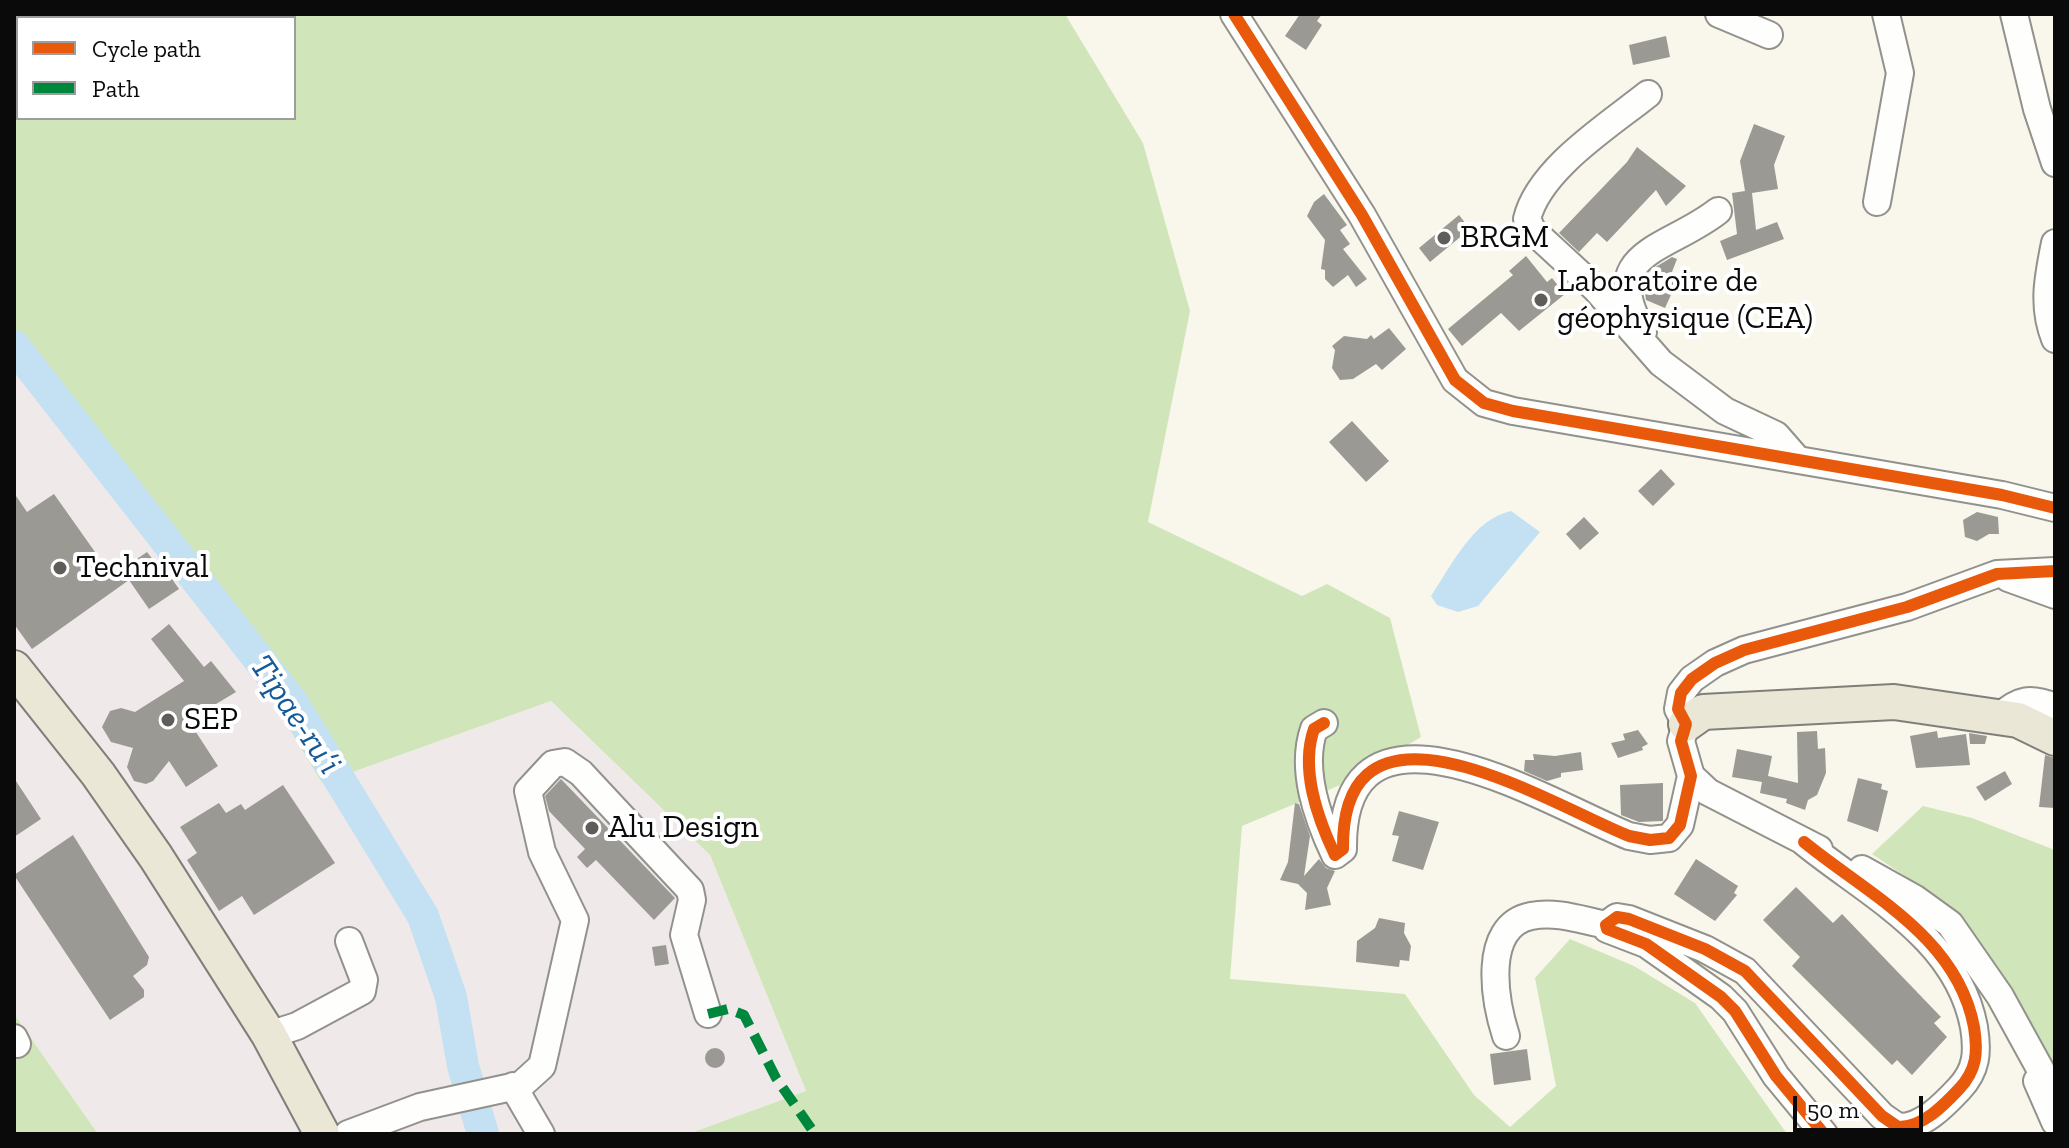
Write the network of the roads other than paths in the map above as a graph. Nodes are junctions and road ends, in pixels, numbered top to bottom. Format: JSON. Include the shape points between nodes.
{"nodes":[{"id":1,"x":1234,"y":14,"type":"edge"},
{"id":2,"x":1719,"y":14,"type":"edge"},
{"id":3,"x":1886,"y":14,"type":"edge"},
{"id":4,"x":2014,"y":14,"type":"edge"},
{"id":5,"x":1769,"y":35,"type":"dead end"},
{"id":6,"x":1648,"y":94,"type":"dead end"},
{"id":7,"x":2055,"y":163,"type":"edge"},
{"id":8,"x":1877,"y":202,"type":"dead end"},
{"id":9,"x":1718,"y":211,"type":"dead end"},
{"id":10,"x":2055,"y":243,"type":"edge"},
{"id":11,"x":2055,"y":339,"type":"edge"},
{"id":12,"x":1661,"y":363,"type":"junction"},
{"id":13,"x":1797,"y":459,"type":"junction"},
{"id":14,"x":2055,"y":508,"type":"edge"},
{"id":15,"x":2055,"y":571,"type":"edge"},
{"id":16,"x":1997,"y":574,"type":"junction"},
{"id":17,"x":2055,"y":595,"type":"edge"},
{"id":18,"x":14,"y":668,"type":"edge"},
{"id":19,"x":2055,"y":707,"type":"edge"},
{"id":20,"x":1999,"y":717,"type":"junction"},
{"id":21,"x":1324,"y":723,"type":"dead end"},
{"id":22,"x":1686,"y":724,"type":"junction"},
{"id":23,"x":2055,"y":738,"type":"edge"},
{"id":24,"x":1691,"y":776,"type":"junction"},
{"id":25,"x":1804,"y":842,"type":"junction"},
{"id":26,"x":1606,"y":925,"type":"junction"},
{"id":27,"x":349,"y":941,"type":"dead end"},
{"id":28,"x":1993,"y":986,"type":"junction"},
{"id":29,"x":708,"y":1014,"type":"dead end"},
{"id":30,"x":269,"y":1035,"type":"junction"},
{"id":31,"x":1506,"y":1036,"type":"dead end"},
{"id":32,"x":505,"y":1088,"type":"junction"},
{"id":33,"x":2055,"y":1096,"type":"edge"},
{"id":34,"x":2055,"y":1122,"type":"edge"},
{"id":35,"x":322,"y":1134,"type":"edge"},
{"id":36,"x":348,"y":1134,"type":"edge"},
{"id":37,"x":541,"y":1134,"type":"edge"},
{"id":38,"x":1824,"y":1134,"type":"edge"}],
"edges":[{"from":1,"to":13,"type":"street","via":[[1362,215],[1455,380],[1469,395],[1513,411]]},
{"from":2,"to":5,"type":"street"},
{"from":3,"to":8,"type":"street","via":[[1900,73]]},
{"from":4,"to":7,"type":"street"},
{"from":6,"to":12,"type":"street","via":[[1568,158],[1530,204],[1527,219]]},
{"from":9,"to":12,"type":"street","via":[[1630,268],[1629,299]]},
{"from":10,"to":11,"type":"street","via":[[2045,293]]},
{"from":12,"to":13,"type":"street","via":[[1725,411],[1776,435]]},
{"from":13,"to":14,"type":"street"},
{"from":15,"to":16,"type":"street"},
{"from":16,"to":17,"type":"street"},
{"from":16,"to":22,"type":"street","via":[[1907,607],[1744,650],[1715,663],[1681,693],[1678,709]]},
{"from":18,"to":30,"type":"main road","via":[[156,857]]},
{"from":19,"to":20,"type":"street","via":[[2027,699]]},
{"from":20,"to":22,"type":"main road","via":[[1894,702],[1703,712]]},
{"from":20,"to":23,"type":"main road"},
{"from":21,"to":24,"type":"street","via":[[1314,729],[1306,763],[1335,855],[1343,849],[1343,829],[1356,790],[1370,772],[1402,760],[1429,759],[1489,773],[1604,826],[1650,840],[1669,838],[1680,825]]},
{"from":22,"to":24,"type":"street","via":[[1681,741]]},
{"from":24,"to":25,"type":"street","via":[[1708,792]]},
{"from":25,"to":26,"type":"street","via":[[1924,936],[1943,956],[1969,1004],[1978,1053],[1972,1072],[1946,1102],[1916,1124],[1898,1127],[1882,1116],[1745,971],[1629,919],[1617,917]]},
{"from":25,"to":28,"type":"street","via":[[1866,871],[1950,924]]},
{"from":26,"to":31,"type":"street","via":[[1546,915],[1528,916],[1510,926],[1500,940],[1497,965],[1496,1006]]},
{"from":26,"to":38,"type":"street","via":[[1663,954],[1721,997]]},
{"from":27,"to":30,"type":"street","via":[[364,980],[362,991]]},
{"from":28,"to":33,"type":"street"},
{"from":28,"to":34,"type":"street","via":[[1993,998]]},
{"from":29,"to":32,"type":"street","via":[[684,935],[690,890],[581,773],[565,762],[553,764],[528,791],[542,852],[575,920],[575,936],[542,1066],[521,1085]]},
{"from":30,"to":35,"type":"main road"},
{"from":32,"to":36,"type":"street","via":[[460,1096]]},
{"from":32,"to":37,"type":"street"}]}
